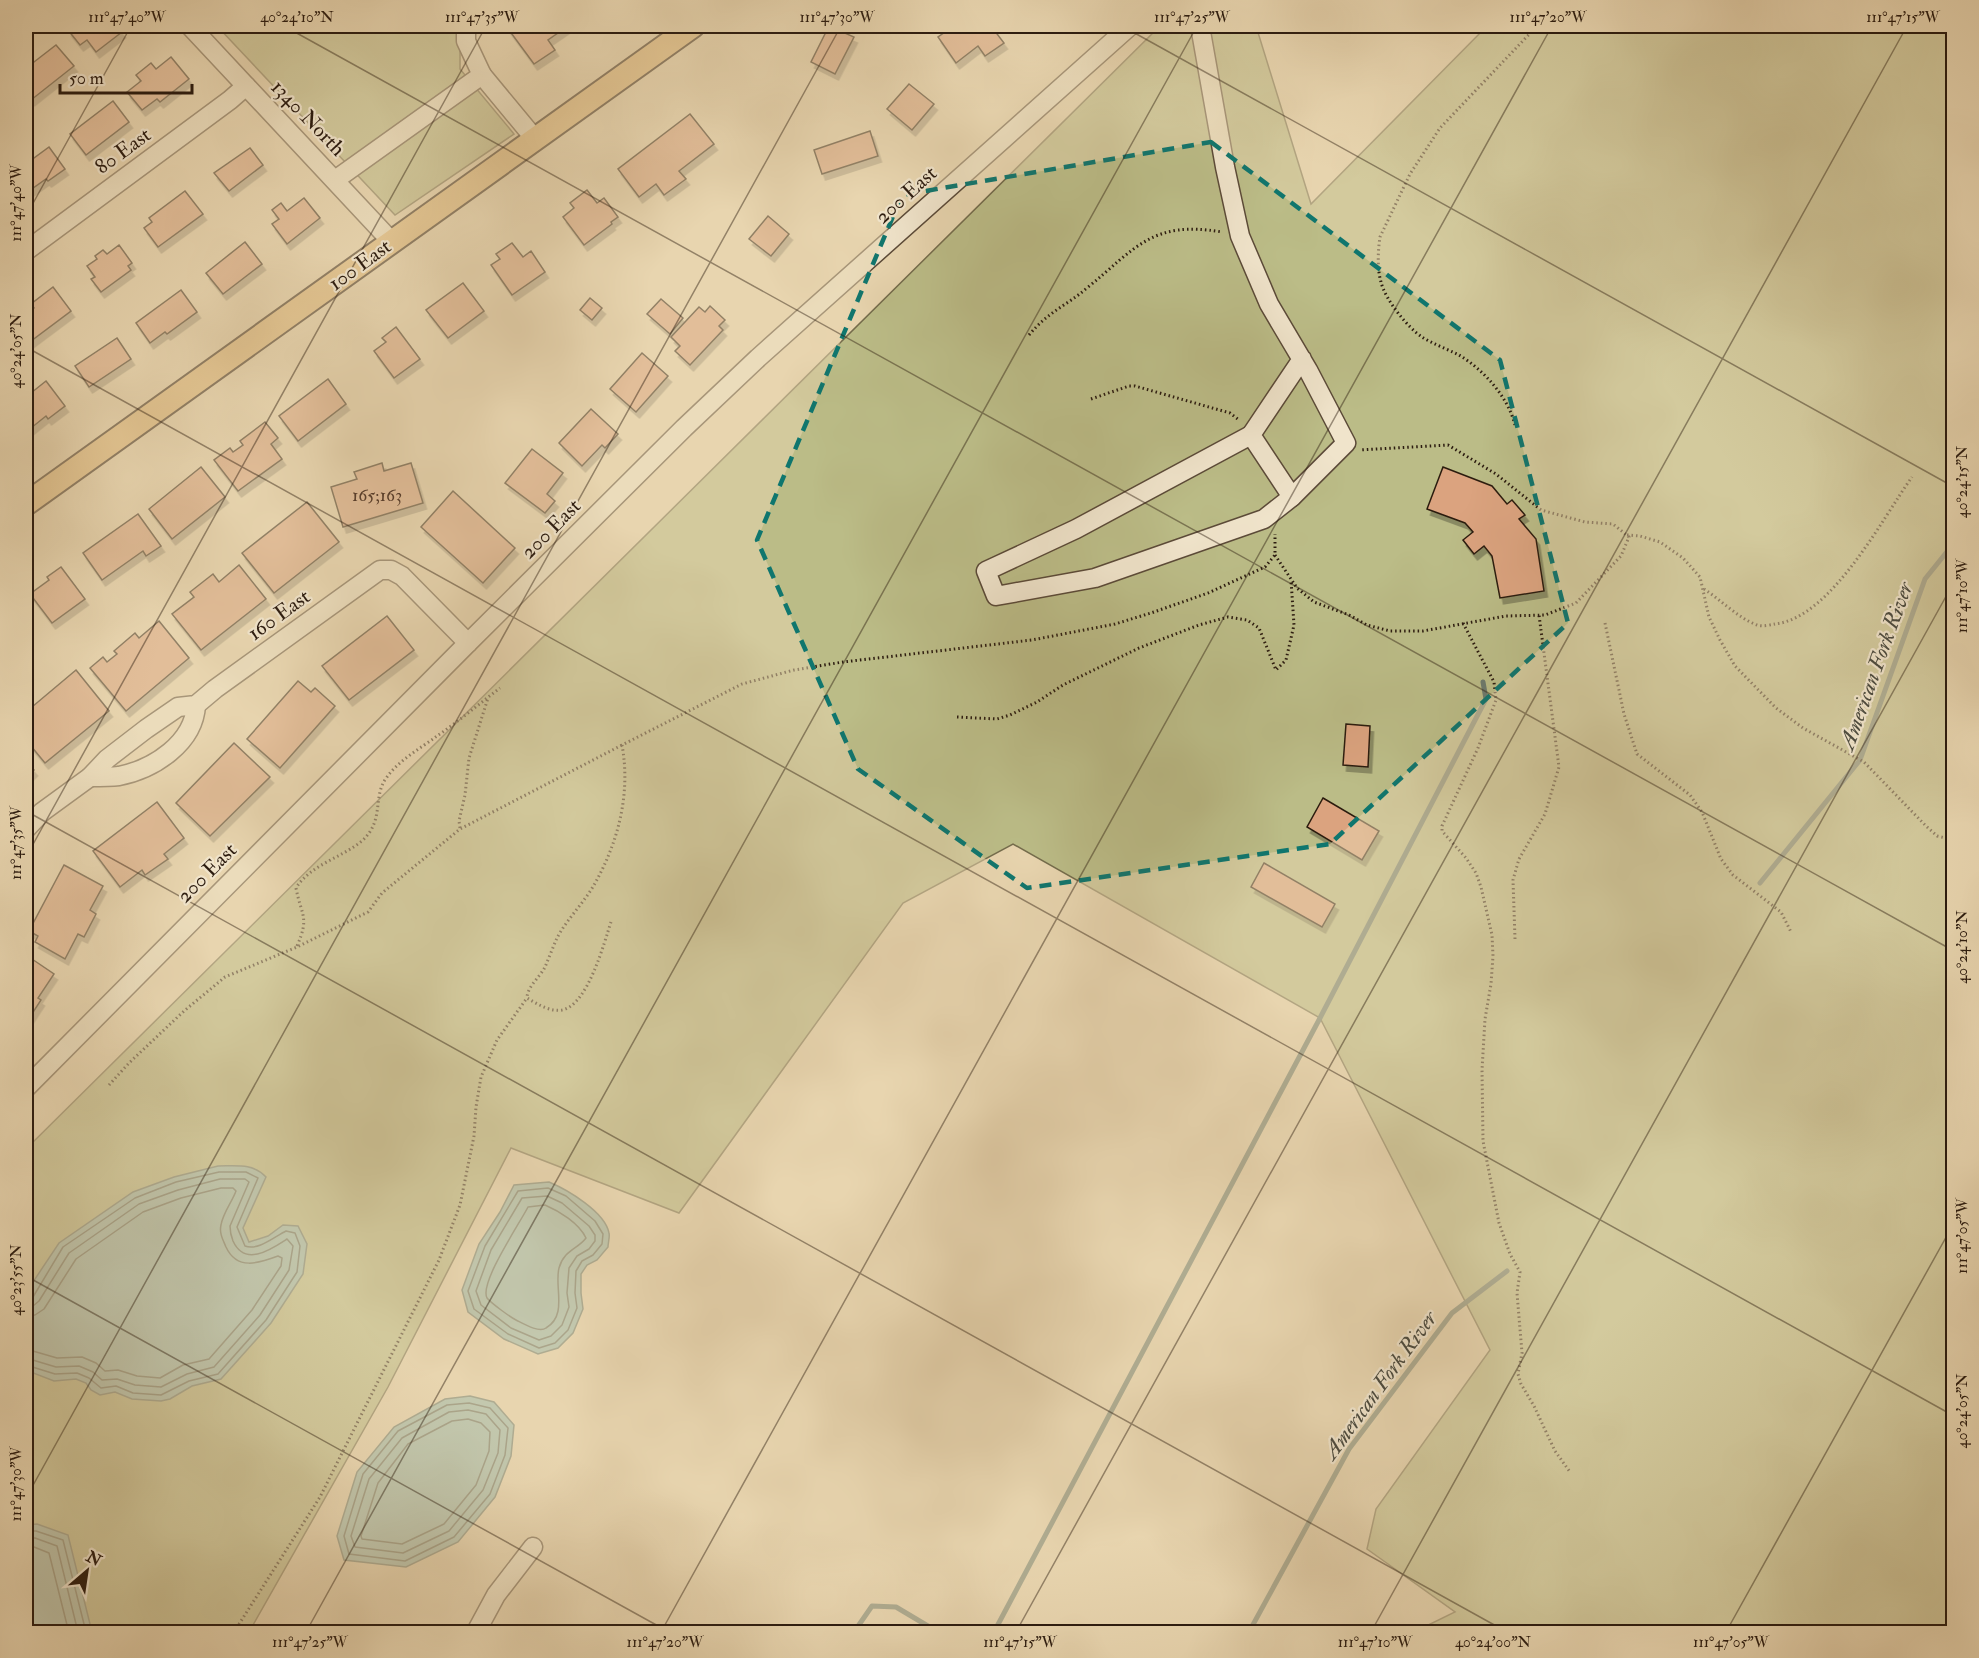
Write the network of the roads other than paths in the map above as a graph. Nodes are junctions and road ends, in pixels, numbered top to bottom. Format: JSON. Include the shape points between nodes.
{"nodes":[{"id":1,"x":190,"y":26,"type":"edge"},
{"id":2,"x":466,"y":26,"type":"edge"},
{"id":3,"x":693,"y":26,"type":"edge"},
{"id":4,"x":1130,"y":26,"type":"edge"},
{"id":5,"x":1200,"y":26,"type":"edge"},
{"id":6,"x":482,"y":75,"type":"junction"},
{"id":7,"x":246,"y":86,"type":"junction"},
{"id":8,"x":535,"y":139,"type":"junction"},
{"id":9,"x":335,"y":180,"type":"junction"},
{"id":10,"x":392,"y":242,"type":"junction"},
{"id":11,"x":26,"y":251,"type":"edge"},
{"id":12,"x":1302,"y":359,"type":"junction"},
{"id":13,"x":1251,"y":435,"type":"junction"},
{"id":14,"x":1292,"y":497,"type":"junction"},
{"id":15,"x":26,"y":504,"type":"edge"},
{"id":16,"x":468,"y":643,"type":"junction"},
{"id":17,"x":196,"y":705,"type":"junction"},
{"id":18,"x":90,"y":777,"type":"junction"},
{"id":19,"x":26,"y":829,"type":"edge"},
{"id":20,"x":29,"y":1096,"type":"edge"},
{"id":21,"x":533,"y":1547,"type":"dead end"},
{"id":22,"x":476,"y":1632,"type":"edge"}],
"edges":[{"from":1,"to":7,"type":"street","name":"1340 North"},
{"from":2,"to":6,"type":"street","via":[[466,41]]},
{"from":3,"to":8,"type":"main road","name":"100 East"},
{"from":4,"to":16,"type":"street","name":"200 East","via":[[758,358]]},
{"from":5,"to":12,"type":"street","via":[[1240,236],[1269,304]]},
{"from":6,"to":8,"type":"street"},
{"from":6,"to":9,"type":"street"},
{"from":7,"to":9,"type":"street","name":"1340 North"},
{"from":7,"to":11,"type":"street","name":"80 East"},
{"from":8,"to":10,"type":"main road","name":"100 East"},
{"from":9,"to":10,"type":"street","name":"1340 North"},
{"from":10,"to":15,"type":"main road","name":"100 East"},
{"from":12,"to":13,"type":"street"},
{"from":12,"to":14,"type":"street","via":[[1346,443]]},
{"from":13,"to":14,"type":"street"},
{"from":13,"to":14,"type":"street","via":[[1076,529],[986,571],[996,596],[1095,578],[1264,519]]},
{"from":16,"to":17,"type":"street","name":"160 East","via":[[414,586],[391,570],[380,570]]},
{"from":16,"to":20,"type":"street","name":"200 East"},
{"from":17,"to":18,"type":"street","name":"160 East","via":[[178,707],[107,759]]},
{"from":17,"to":18,"type":"street","via":[[188,732],[163,758],[119,776]]},
{"from":18,"to":19,"type":"street","name":"160 East","via":[[42,812]]},
{"from":21,"to":22,"type":"street","via":[[496,1595]]}]}
